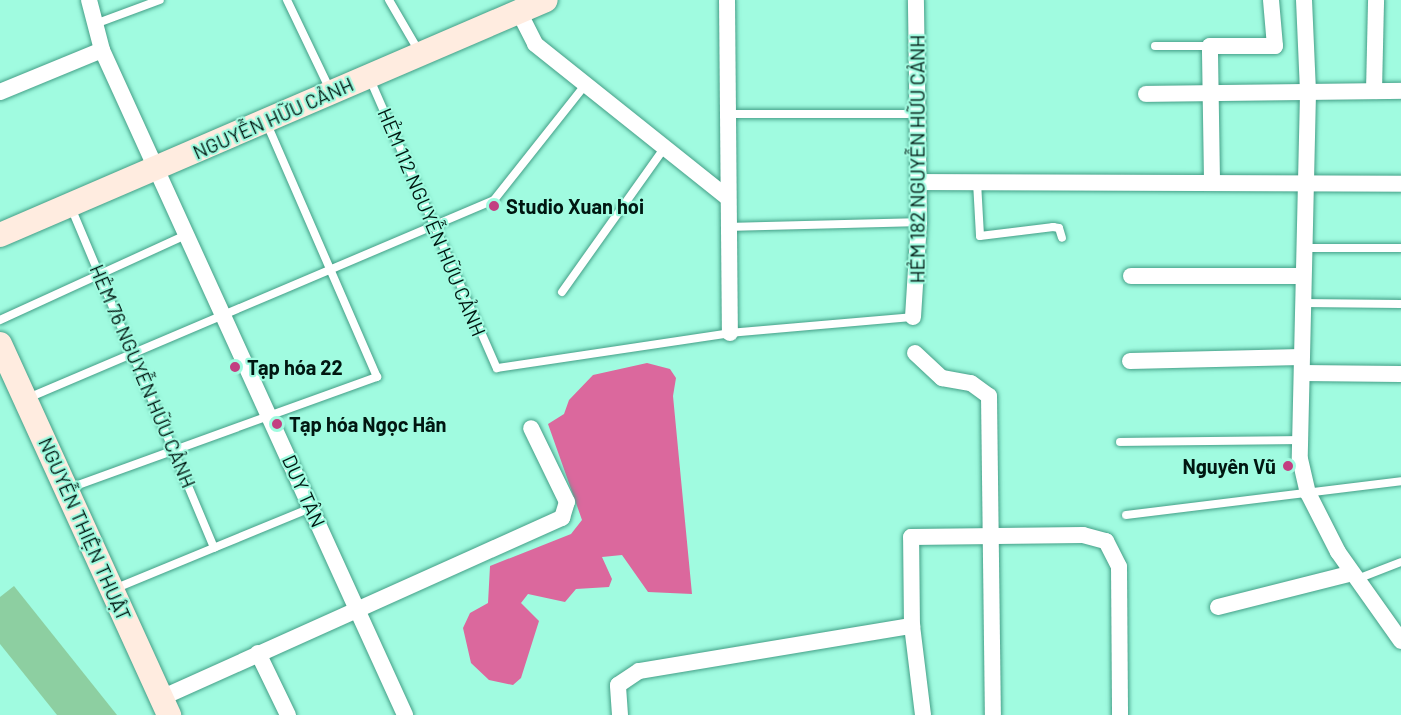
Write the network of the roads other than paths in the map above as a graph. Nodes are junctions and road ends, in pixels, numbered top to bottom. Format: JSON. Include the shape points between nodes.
{"nodes":[{"id":1,"x":89,"y":0,"type":"edge"},
{"id":2,"x":160,"y":0,"type":"edge"},
{"id":3,"x":287,"y":0,"type":"edge"},
{"id":4,"x":389,"y":0,"type":"edge"},
{"id":5,"x":546,"y":0,"type":"edge"},
{"id":6,"x":727,"y":0,"type":"edge"},
{"id":7,"x":916,"y":0,"type":"edge"},
{"id":8,"x":1271,"y":0,"type":"edge"},
{"id":9,"x":1304,"y":0,"type":"edge"},
{"id":10,"x":1376,"y":0,"type":"edge"},
{"id":11,"x":519,"y":12,"type":"junction"},
{"id":12,"x":95,"y":24,"type":"junction"},
{"id":13,"x":1155,"y":46,"type":"dead end"},
{"id":14,"x":1210,"y":46,"type":"junction"},
{"id":15,"x":102,"y":50,"type":"junction"},
{"id":16,"x":420,"y":54,"type":"junction"},
{"id":17,"x":368,"y":75,"type":"junction"},
{"id":18,"x":585,"y":85,"type":"junction"},
{"id":19,"x":1374,"y":91,"type":"junction"},
{"id":20,"x":1401,"y":91,"type":"edge"},
{"id":21,"x":0,"y":92,"type":"edge"},
{"id":22,"x":331,"y":92,"type":"junction"},
{"id":23,"x":1308,"y":93,"type":"junction"},
{"id":24,"x":1146,"y":94,"type":"dead end"},
{"id":25,"x":1210,"y":97,"type":"junction"},
{"id":26,"x":726,"y":114,"type":"junction"},
{"id":27,"x":918,"y":114,"type":"junction"},
{"id":28,"x":266,"y":121,"type":"junction"},
{"id":29,"x":663,"y":150,"type":"junction"},
{"id":30,"x":159,"y":168,"type":"junction"},
{"id":31,"x":1212,"y":180,"type":"junction"},
{"id":32,"x":919,"y":182,"type":"junction"},
{"id":33,"x":977,"y":182,"type":"junction"},
{"id":34,"x":1302,"y":184,"type":"junction"},
{"id":35,"x":1401,"y":184,"type":"edge"},
{"id":36,"x":727,"y":197,"type":"junction"},
{"id":37,"x":70,"y":205,"type":"junction"},
{"id":38,"x":919,"y":222,"type":"junction"},
{"id":39,"x":432,"y":224,"type":"junction"},
{"id":40,"x":730,"y":227,"type":"junction"},
{"id":41,"x":189,"y":234,"type":"junction"},
{"id":42,"x":0,"y":235,"type":"edge"},
{"id":43,"x":1062,"y":238,"type":"dead end"},
{"id":44,"x":1303,"y":248,"type":"junction"},
{"id":45,"x":1401,"y":248,"type":"edge"},
{"id":46,"x":330,"y":268,"type":"junction"},
{"id":47,"x":100,"y":275,"type":"junction"},
{"id":48,"x":1131,"y":276,"type":"dead end"},
{"id":49,"x":1302,"y":276,"type":"junction"},
{"id":50,"x":562,"y":292,"type":"dead end"},
{"id":51,"x":1302,"y":303,"type":"junction"},
{"id":52,"x":1401,"y":304,"type":"edge"},
{"id":53,"x":224,"y":313,"type":"junction"},
{"id":54,"x":913,"y":317,"type":"joint"},
{"id":55,"x":0,"y":320,"type":"edge"},
{"id":56,"x":730,"y":333,"type":"junction"},
{"id":57,"x":0,"y":344,"type":"edge"},
{"id":58,"x":135,"y":353,"type":"junction"},
{"id":59,"x":915,"y":353,"type":"dead end"},
{"id":60,"x":1130,"y":361,"type":"dead end"},
{"id":61,"x":1302,"y":365,"type":"junction"},
{"id":62,"x":1401,"y":374,"type":"edge"},
{"id":63,"x":8,"y":380,"type":"edge"},
{"id":64,"x":26,"y":399,"type":"junction"},
{"id":65,"x":270,"y":415,"type":"junction"},
{"id":66,"x":531,"y":428,"type":"dead end"},
{"id":67,"x":1300,"y":440,"type":"junction"},
{"id":68,"x":1120,"y":442,"type":"dead end"},
{"id":69,"x":176,"y":449,"type":"junction"},
{"id":70,"x":1401,"y":481,"type":"edge"},
{"id":71,"x":67,"y":489,"type":"junction"},
{"id":72,"x":1308,"y":493,"type":"junction"},
{"id":73,"x":311,"y":508,"type":"junction"},
{"id":74,"x":1126,"y":515,"type":"dead end"},
{"id":75,"x":991,"y":538,"type":"junction"},
{"id":76,"x":214,"y":548,"type":"junction"},
{"id":77,"x":1401,"y":562,"type":"edge"},
{"id":78,"x":1354,"y":576,"type":"junction"},
{"id":79,"x":113,"y":590,"type":"junction"},
{"id":80,"x":355,"y":607,"type":"junction"},
{"id":81,"x":1218,"y":607,"type":"dead end"},
{"id":82,"x":1396,"y":625,"type":"edge"},
{"id":83,"x":912,"y":626,"type":"junction"},
{"id":84,"x":1401,"y":641,"type":"edge"},
{"id":85,"x":258,"y":653,"type":"junction"},
{"id":86,"x":165,"y":707,"type":"edge"},
{"id":87,"x":288,"y":715,"type":"edge"},
{"id":88,"x":405,"y":715,"type":"edge"},
{"id":89,"x":620,"y":715,"type":"edge"},
{"id":90,"x":923,"y":715,"type":"edge"},
{"id":91,"x":993,"y":715,"type":"edge"},
{"id":92,"x":1120,"y":715,"type":"edge"}],
"edges":[{"from":1,"to":12,"type":"street","name":"DUY TÂN"},
{"from":2,"to":12,"type":"lane"},
{"from":3,"to":22,"type":"lane"},
{"from":4,"to":16,"type":"lane"},
{"from":5,"to":11,"type":"street","name":"NGUYỄN HỮU CẢNH"},
{"from":6,"to":26,"type":"street"},
{"from":7,"to":27,"type":"street","name":"HẺM 182 NGUYỄN HỮU CẢNH"},
{"from":8,"to":14,"type":"street","via":[[1275,46]]},
{"from":9,"to":23,"type":"street"},
{"from":10,"to":19,"type":"street"},
{"from":11,"to":16,"type":"street","name":"NGUYỄN HỮU CẢNH"},
{"from":11,"to":18,"type":"street","via":[[535,44]]},
{"from":12,"to":15,"type":"street","name":"DUY TÂN"},
{"from":13,"to":14,"type":"lane"},
{"from":14,"to":25,"type":"street"},
{"from":15,"to":21,"type":"street"},
{"from":15,"to":30,"type":"street","name":"DUY TÂN"},
{"from":16,"to":17,"type":"street","name":"NGUYỄN HỮU CẢNH"},
{"from":17,"to":22,"type":"street","name":"NGUYỄN HỮU CẢNH"},
{"from":17,"to":39,"type":"lane","name":"HẺM 112 NGUYỄN HỮU CẢNH"},
{"from":18,"to":29,"type":"street"},
{"from":18,"to":39,"type":"lane","via":[[494,200]]},
{"from":19,"to":20,"type":"street"},
{"from":19,"to":23,"type":"street"},
{"from":22,"to":28,"type":"street","name":"NGUYỄN HỮU CẢNH"},
{"from":23,"to":25,"type":"street"},
{"from":23,"to":34,"type":"street"},
{"from":24,"to":25,"type":"street"},
{"from":25,"to":31,"type":"street"},
{"from":26,"to":27,"type":"lane"},
{"from":26,"to":36,"type":"street"},
{"from":27,"to":32,"type":"street","name":"HẺM 182 NGUYỄN HỮU CẢNH"},
{"from":28,"to":30,"type":"street","name":"NGUYỄN HỮU CẢNH"},
{"from":28,"to":46,"type":"lane"},
{"from":29,"to":36,"type":"street"},
{"from":29,"to":50,"type":"lane"},
{"from":30,"to":37,"type":"street","name":"NGUYỄN HỮU CẢNH"},
{"from":30,"to":41,"type":"street","name":"DUY TÂN"},
{"from":31,"to":33,"type":"street","via":[[1130,186],[1100,186],[1091,181]]},
{"from":31,"to":34,"type":"street"},
{"from":32,"to":33,"type":"street"},
{"from":32,"to":38,"type":"street","name":"HẺM 182 NGUYỄN HỮU CẢNH"},
{"from":33,"to":43,"type":"lane","via":[[980,236],[1059,228]]},
{"from":34,"to":35,"type":"street"},
{"from":34,"to":44,"type":"street"},
{"from":36,"to":40,"type":"street"},
{"from":37,"to":42,"type":"street","name":"NGUYỄN HỮU CẢNH"},
{"from":37,"to":47,"type":"lane","name":"HẺM 76 NGUYỄN HỮU CẢNH"},
{"from":38,"to":40,"type":"lane"},
{"from":38,"to":54,"type":"street","name":"HẺM 182 NGUYỄN HỮU CẢNH"},
{"from":39,"to":46,"type":"lane"},
{"from":39,"to":56,"type":"lane","name":"HẺM 112 NGUYỄN HỮU CẢNH","via":[[497,368]]},
{"from":40,"to":56,"type":"street"},
{"from":41,"to":47,"type":"lane"},
{"from":41,"to":53,"type":"street","name":"DUY TÂN"},
{"from":44,"to":45,"type":"lane"},
{"from":44,"to":49,"type":"street"},
{"from":46,"to":53,"type":"lane"},
{"from":46,"to":65,"type":"lane","via":[[377,377]]},
{"from":47,"to":55,"type":"lane"},
{"from":47,"to":58,"type":"lane","name":"HẺM 76 NGUYỄN HỮU CẢNH"},
{"from":48,"to":49,"type":"street"},
{"from":49,"to":51,"type":"street"},
{"from":51,"to":52,"type":"lane"},
{"from":51,"to":61,"type":"street"},
{"from":53,"to":58,"type":"lane"},
{"from":53,"to":65,"type":"street","name":"DUY TÂN"},
{"from":54,"to":56,"type":"lane"},
{"from":57,"to":63,"type":"street","name":"NGUYỄN THIỆN THUẬT"},
{"from":58,"to":64,"type":"lane"},
{"from":58,"to":69,"type":"lane","name":"HẺM 76 NGUYỄN HỮU CẢNH"},
{"from":59,"to":75,"type":"street","via":[[942,378],[971,383],[989,396]]},
{"from":60,"to":61,"type":"street"},
{"from":61,"to":62,"type":"street"},
{"from":61,"to":67,"type":"street"},
{"from":63,"to":64,"type":"street","name":"NGUYỄN THIỆN THUẬT"},
{"from":64,"to":71,"type":"street","name":"NGUYỄN THIỆN THUẬT"},
{"from":65,"to":69,"type":"lane"},
{"from":65,"to":73,"type":"street","name":"DUY TÂN"},
{"from":66,"to":80,"type":"street","via":[[567,502],[562,518]]},
{"from":67,"to":68,"type":"lane"},
{"from":67,"to":72,"type":"street"},
{"from":69,"to":71,"type":"lane"},
{"from":69,"to":76,"type":"lane","name":"HẺM 76 NGUYỄN HỮU CẢNH"},
{"from":70,"to":72,"type":"lane"},
{"from":71,"to":79,"type":"street","name":"NGUYỄN THIỆN THUẬT"},
{"from":72,"to":74,"type":"lane"},
{"from":72,"to":78,"type":"street"},
{"from":73,"to":76,"type":"lane"},
{"from":73,"to":80,"type":"street","name":"DUY TÂN"},
{"from":75,"to":83,"type":"street","via":[[911,537]]},
{"from":75,"to":91,"type":"street"},
{"from":75,"to":92,"type":"street","via":[[1083,535],[1106,541],[1114,552]]},
{"from":76,"to":79,"type":"lane"},
{"from":77,"to":78,"type":"lane"},
{"from":78,"to":81,"type":"street"},
{"from":78,"to":82,"type":"street"},
{"from":79,"to":86,"type":"street","name":"NGUYỄN THIỆN THUẬT"},
{"from":80,"to":85,"type":"street"},
{"from":80,"to":88,"type":"street","name":"DUY TÂN"},
{"from":82,"to":84,"type":"street"},
{"from":83,"to":89,"type":"street","via":[[639,671],[618,685]]},
{"from":83,"to":90,"type":"street"},
{"from":85,"to":86,"type":"street"},
{"from":85,"to":87,"type":"street"}]}
